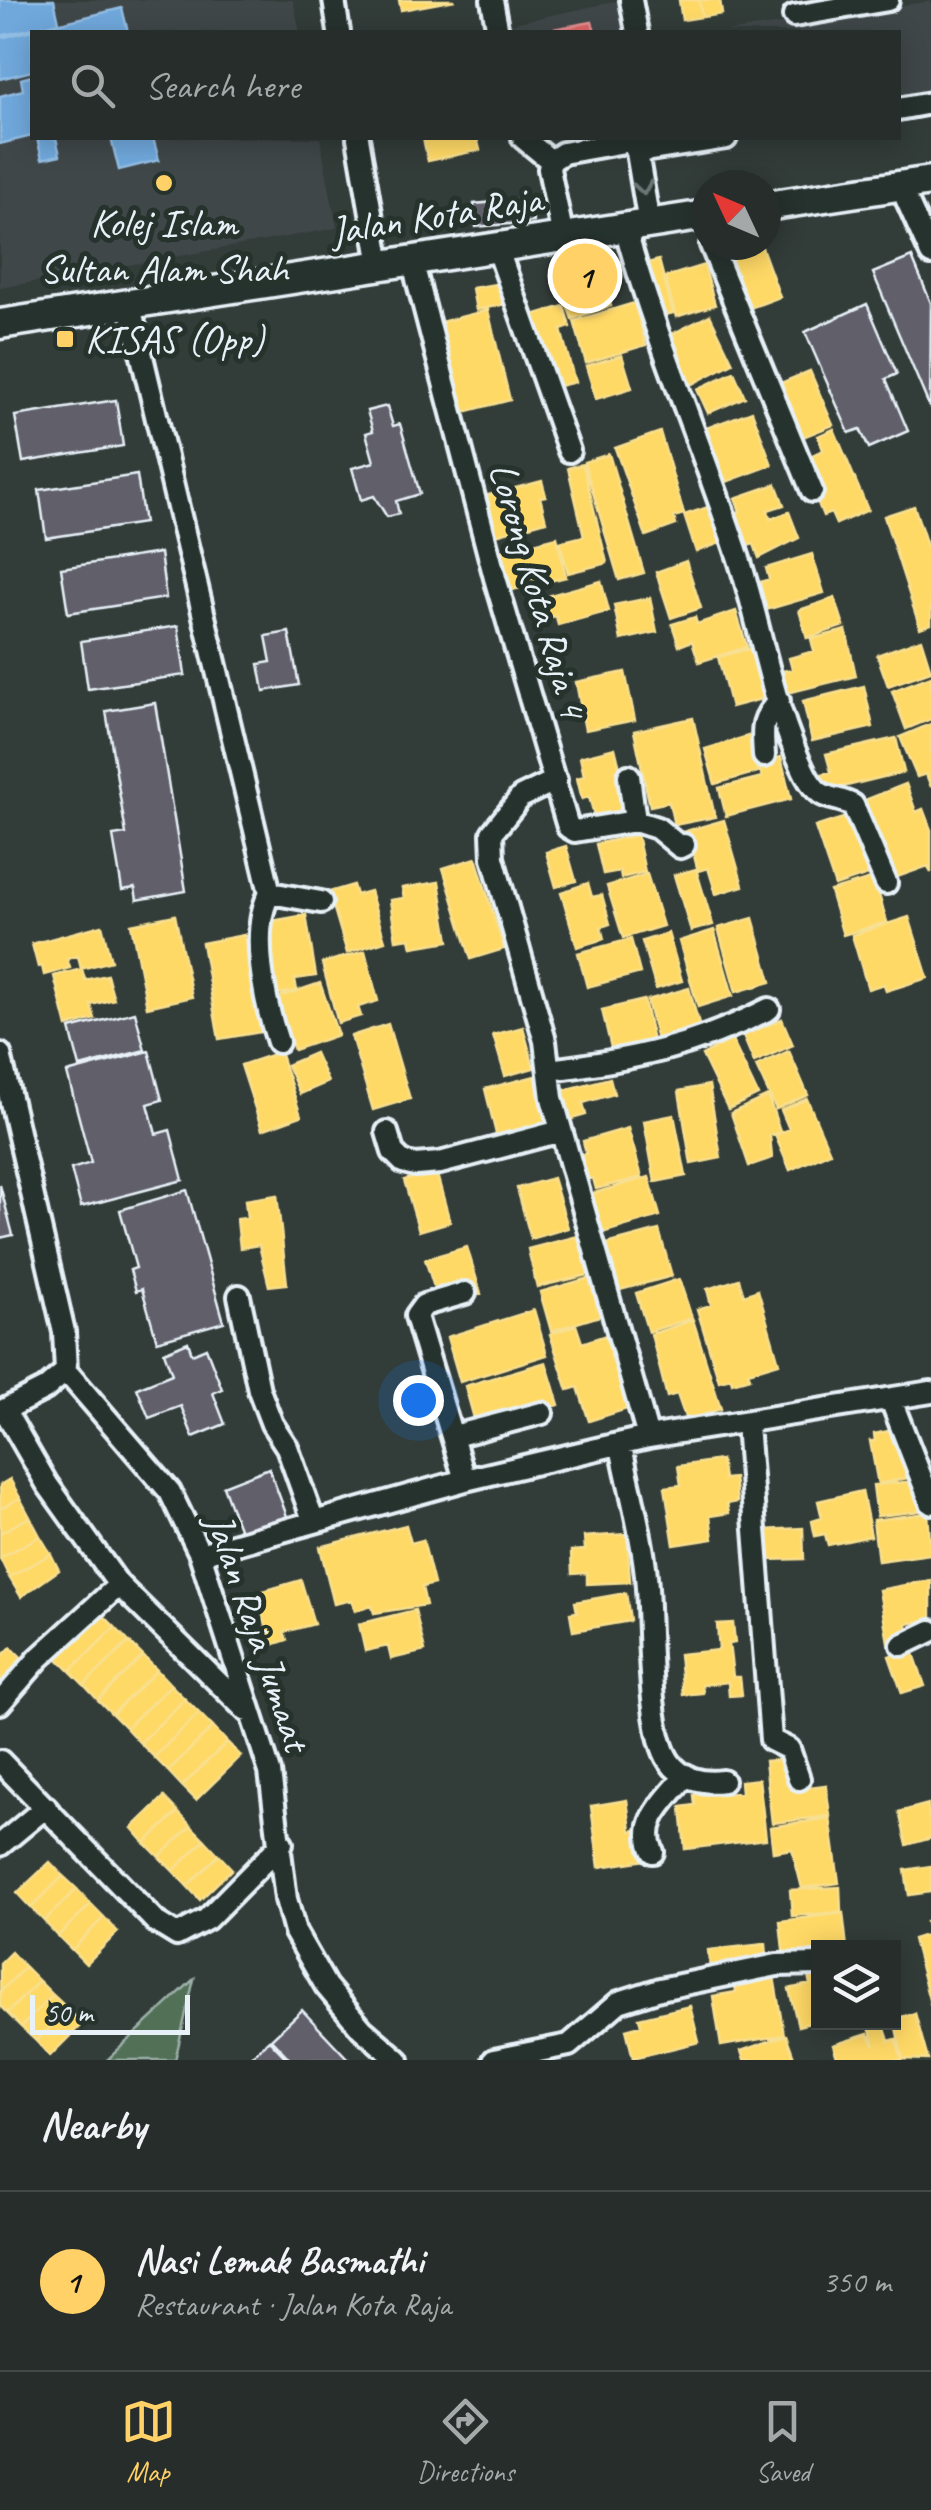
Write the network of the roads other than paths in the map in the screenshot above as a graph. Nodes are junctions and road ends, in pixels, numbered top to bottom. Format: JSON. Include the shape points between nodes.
{"nodes":[{"id":1,"x":334,"y":0,"type":"edge"},
{"id":2,"x":492,"y":0,"type":"edge"},
{"id":3,"x":631,"y":0,"type":"edge"},
{"id":4,"x":888,"y":0,"type":"edge"},
{"id":5,"x":794,"y":16,"type":"edge"},
{"id":6,"x":340,"y":30,"type":"edge"},
{"id":7,"x":498,"y":30,"type":"edge"},
{"id":8,"x":637,"y":30,"type":"edge"},
{"id":9,"x":931,"y":103,"type":"edge"},
{"id":10,"x":901,"y":108,"type":"edge"},
{"id":11,"x":358,"y":140,"type":"edge"},
{"id":12,"x":526,"y":140,"type":"edge"},
{"id":13,"x":689,"y":140,"type":"edge"},
{"id":14,"x":633,"y":143,"type":"edge"},
{"id":15,"x":552,"y":160,"type":"junction"},
{"id":16,"x":931,"y":181,"type":"edge"},
{"id":17,"x":900,"y":186,"type":"junction"},
{"id":18,"x":781,"y":204,"type":"edge"},
{"id":19,"x":691,"y":222,"type":"edge"},
{"id":20,"x":637,"y":226,"type":"junction"},
{"id":21,"x":563,"y":237,"type":"junction"},
{"id":22,"x":497,"y":247,"type":"junction"},
{"id":23,"x":931,"y":254,"type":"edge"},
{"id":24,"x":412,"y":260,"type":"junction"},
{"id":25,"x":718,"y":260,"type":"edge"},
{"id":26,"x":380,"y":264,"type":"junction"},
{"id":27,"x":129,"y":302,"type":"junction"},
{"id":28,"x":0,"y":324,"type":"edge"},
{"id":29,"x":569,"y":450,"type":"dead end"},
{"id":30,"x":812,"y":491,"type":"dead end"},
{"id":31,"x":780,"y":702,"type":"junction"},
{"id":32,"x":764,"y":756,"type":"dead end"},
{"id":33,"x":629,"y":776,"type":"dead end"},
{"id":34,"x":556,"y":780,"type":"junction"},
{"id":35,"x":635,"y":821,"type":"junction"},
{"id":36,"x":684,"y":845,"type":"dead end"},
{"id":37,"x":886,"y":883,"type":"dead end"},
{"id":38,"x":270,"y":893,"type":"junction"},
{"id":39,"x":321,"y":902,"type":"dead end"},
{"id":40,"x":769,"y":1009,"type":"dead end"},
{"id":41,"x":278,"y":1042,"type":"dead end"},
{"id":42,"x":0,"y":1054,"type":"edge"},
{"id":43,"x":549,"y":1070,"type":"junction"},
{"id":44,"x":561,"y":1130,"type":"junction"},
{"id":45,"x":387,"y":1132,"type":"dead end"},
{"id":46,"x":464,"y":1292,"type":"dead end"},
{"id":47,"x":240,"y":1296,"type":"dead end"},
{"id":48,"x":66,"y":1371,"type":"junction"},
{"id":49,"x":931,"y":1392,"type":"edge"},
{"id":50,"x":892,"y":1400,"type":"junction"},
{"id":51,"x":2,"y":1412,"type":"edge"},
{"id":52,"x":542,"y":1413,"type":"dead end"},
{"id":53,"x":747,"y":1424,"type":"junction"},
{"id":54,"x":648,"y":1437,"type":"junction"},
{"id":55,"x":620,"y":1446,"type":"junction"},
{"id":56,"x":459,"y":1458,"type":"junction"},
{"id":57,"x":931,"y":1503,"type":"edge"},
{"id":58,"x":310,"y":1518,"type":"junction"},
{"id":59,"x":200,"y":1554,"type":"junction"},
{"id":60,"x":120,"y":1585,"type":"junction"},
{"id":61,"x":931,"y":1631,"type":"edge"},
{"id":62,"x":902,"y":1645,"type":"dead end"},
{"id":63,"x":0,"y":1703,"type":"edge"},
{"id":64,"x":248,"y":1712,"type":"junction"},
{"id":65,"x":0,"y":1762,"type":"edge"},
{"id":66,"x":686,"y":1774,"type":"junction"},
{"id":67,"x":800,"y":1778,"type":"dead end"},
{"id":68,"x":723,"y":1781,"type":"dead end"},
{"id":69,"x":46,"y":1807,"type":"junction"},
{"id":70,"x":282,"y":1843,"type":"junction"},
{"id":71,"x":0,"y":1846,"type":"edge"},
{"id":72,"x":653,"y":1852,"type":"dead end"},
{"id":73,"x":811,"y":1964,"type":"edge"},
{"id":74,"x":398,"y":2060,"type":"edge"},
{"id":75,"x":494,"y":2060,"type":"edge"}],
"edges":[{"from":1,"to":6,"type":"street"},
{"from":2,"to":7,"type":"street"},
{"from":3,"to":8,"type":"street"},
{"from":4,"to":5,"type":"street"},
{"from":9,"to":10,"type":"street"},
{"from":11,"to":26,"type":"street"},
{"from":12,"to":15,"type":"street"},
{"from":13,"to":14,"type":"street"},
{"from":14,"to":15,"type":"street"},
{"from":14,"to":20,"type":"street","one_way":true},
{"from":15,"to":21,"type":"street"},
{"from":16,"to":17,"type":"main road"},
{"from":17,"to":18,"type":"main road"},
{"from":17,"to":23,"type":"street"},
{"from":19,"to":20,"type":"main road","name":"Jalan Kota Raja"},
{"from":20,"to":21,"type":"main road","name":"Jalan Kota Raja"},
{"from":20,"to":31,"type":"street","via":[[649,317],[736,548]]},
{"from":21,"to":22,"type":"main road","name":"Jalan Kota Raja"},
{"from":22,"to":24,"type":"main road","name":"Jalan Kota Raja"},
{"from":22,"to":29,"type":"street"},
{"from":24,"to":26,"type":"main road","name":"Jalan Kota Raja"},
{"from":24,"to":34,"type":"street","name":"Lorong Kota Raja 4"},
{"from":25,"to":30,"type":"street"},
{"from":26,"to":27,"type":"main road","name":"Jalan Kota Raja"},
{"from":27,"to":28,"type":"main road","name":"Jalan Kota Raja"},
{"from":27,"to":38,"type":"street"},
{"from":31,"to":32,"type":"street","via":[[765,714]]},
{"from":31,"to":37,"type":"street","via":[[805,773],[821,796],[853,806]]},
{"from":33,"to":35,"type":"street"},
{"from":34,"to":35,"type":"street","name":"Lorong Kota Raja 4","via":[[575,832]]},
{"from":34,"to":43,"type":"street","via":[[521,797],[492,832],[493,858]]},
{"from":35,"to":36,"type":"street"},
{"from":38,"to":39,"type":"street"},
{"from":38,"to":41,"type":"street","via":[[258,923]]},
{"from":40,"to":43,"type":"street","via":[[672,1050]]},
{"from":42,"to":48,"type":"street","via":[[64,1332]]},
{"from":43,"to":44,"type":"street"},
{"from":44,"to":45,"type":"street","via":[[416,1165],[393,1152]]},
{"from":44,"to":54,"type":"street"},
{"from":46,"to":56,"type":"street","via":[[424,1305],[416,1316]]},
{"from":47,"to":58,"type":"street","via":[[259,1390]]},
{"from":48,"to":51,"type":"street"},
{"from":48,"to":59,"type":"street","name":"Jalan Raja Jumaat","via":[[170,1492]]},
{"from":49,"to":50,"type":"street"},
{"from":50,"to":53,"type":"street"},
{"from":50,"to":57,"type":"street"},
{"from":51,"to":60,"type":"street","name":"Jalan Raja Jumaat"},
{"from":52,"to":56,"type":"street"},
{"from":53,"to":54,"type":"street"},
{"from":53,"to":67,"type":"street","via":[[770,1740],[788,1749]]},
{"from":54,"to":55,"type":"street"},
{"from":55,"to":56,"type":"street"},
{"from":55,"to":66,"type":"street","via":[[646,1572],[660,1735],[669,1761]]},
{"from":56,"to":58,"type":"street"},
{"from":58,"to":59,"type":"street"},
{"from":59,"to":64,"type":"street","name":"Jalan Raja Jumaat"},
{"from":60,"to":63,"type":"street"},
{"from":60,"to":64,"type":"street","name":"Jalan Raja Jumaat"},
{"from":61,"to":62,"type":"street"},
{"from":64,"to":70,"type":"street","name":"Jalan Raja Jumaat","via":[[270,1772]]},
{"from":65,"to":69,"type":"street"},
{"from":66,"to":68,"type":"street","via":[[701,1784]]},
{"from":66,"to":72,"type":"street","via":[[651,1816],[646,1839]]},
{"from":69,"to":70,"type":"street","via":[[156,1922],[177,1935],[207,1919]]},
{"from":69,"to":71,"type":"street"},
{"from":70,"to":74,"type":"street","name":"Jalan Raja Jumaat","via":[[286,1899],[307,1958],[362,2029]]},
{"from":73,"to":75,"type":"street","via":[[660,1989],[619,2002],[569,2046]]}]}
